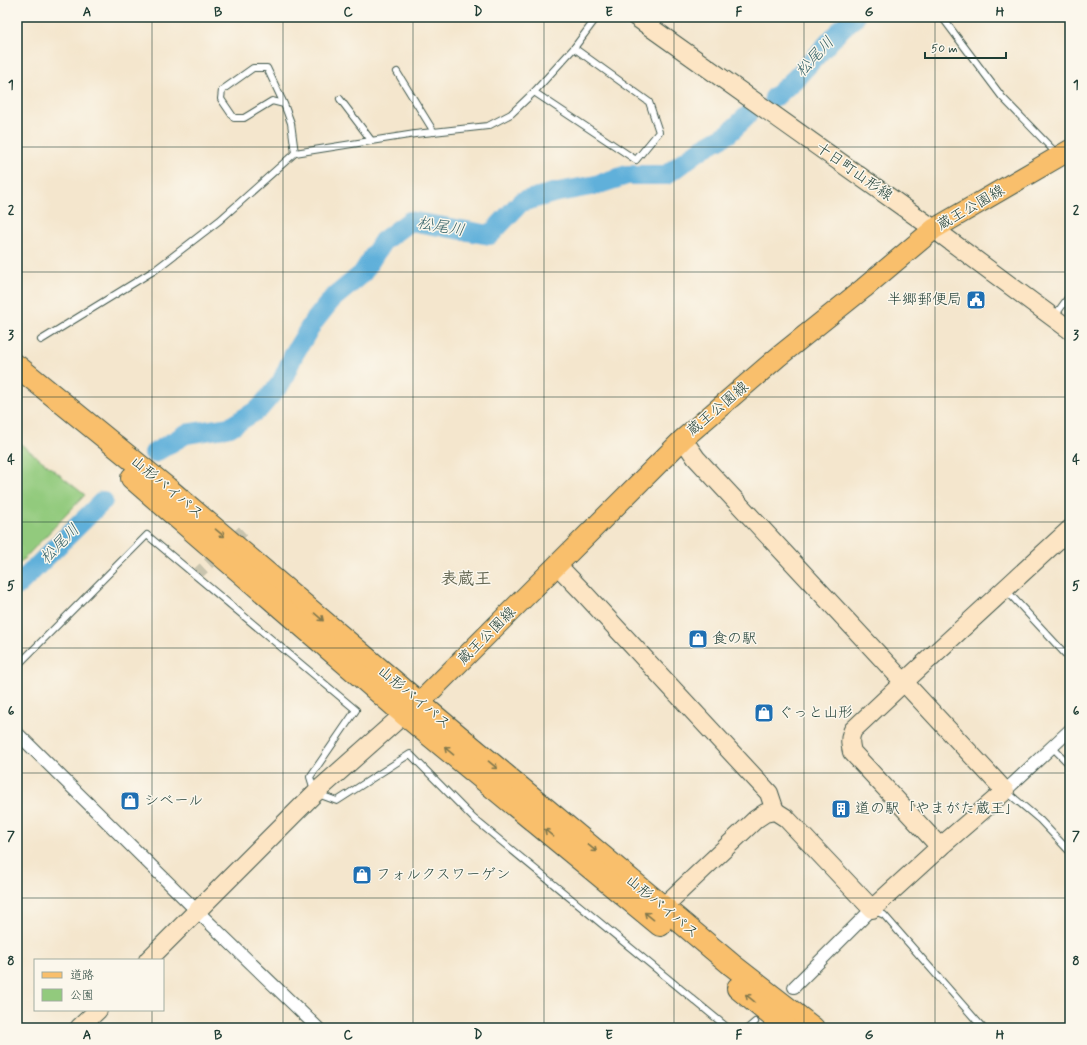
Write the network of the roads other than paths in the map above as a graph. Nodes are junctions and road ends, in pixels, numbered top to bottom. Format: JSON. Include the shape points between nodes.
{"nodes":[{"id":1,"x":597,"y":17,"type":"edge"},
{"id":2,"x":636,"y":17,"type":"edge"},
{"id":3,"x":942,"y":17,"type":"edge"},
{"id":4,"x":574,"y":48,"type":"junction"},
{"id":5,"x":397,"y":72,"type":"dead end"},
{"id":6,"x":534,"y":92,"type":"junction"},
{"id":7,"x":340,"y":99,"type":"dead end"},
{"id":8,"x":284,"y":104,"type":"junction"},
{"id":9,"x":434,"y":132,"type":"junction"},
{"id":10,"x":371,"y":140,"type":"junction"},
{"id":11,"x":295,"y":153,"type":"junction"},
{"id":12,"x":1065,"y":153,"type":"edge"},
{"id":13,"x":934,"y":229,"type":"junction"},
{"id":14,"x":1070,"y":295,"type":"edge"},
{"id":15,"x":1053,"y":318,"type":"junction"},
{"id":16,"x":1070,"y":330,"type":"edge"},
{"id":17,"x":41,"y":340,"type":"dead end"},
{"id":18,"x":17,"y":366,"type":"edge"},
{"id":19,"x":17,"y":383,"type":"edge"},
{"id":20,"x":683,"y":439,"type":"junction"},
{"id":21,"x":1070,"y":529,"type":"edge"},
{"id":22,"x":557,"y":565,"type":"junction"},
{"id":23,"x":1005,"y":589,"type":"junction"},
{"id":24,"x":1070,"y":658,"type":"edge"},
{"id":25,"x":17,"y":666,"type":"edge"},
{"id":26,"x":904,"y":682,"type":"junction"},
{"id":27,"x":412,"y":709,"type":"junction"},
{"id":28,"x":1070,"y":730,"type":"edge"},
{"id":29,"x":17,"y":733,"type":"edge"},
{"id":30,"x":1052,"y":747,"type":"junction"},
{"id":31,"x":1070,"y":766,"type":"edge"},
{"id":32,"x":1005,"y":790,"type":"junction"},
{"id":33,"x":315,"y":794,"type":"junction"},
{"id":34,"x":775,"y":811,"type":"junction"},
{"id":35,"x":940,"y":846,"type":"junction"},
{"id":36,"x":1070,"y":852,"type":"edge"},
{"id":37,"x":663,"y":907,"type":"junction"},
{"id":38,"x":872,"y":909,"type":"junction"},
{"id":39,"x":197,"y":911,"type":"junction"},
{"id":40,"x":149,"y":959,"type":"edge"},
{"id":41,"x":732,"y":965,"type":"junction"},
{"id":42,"x":794,"y":988,"type":"dead end"},
{"id":43,"x":97,"y":1011,"type":"edge"},
{"id":44,"x":755,"y":1022,"type":"dead end"},
{"id":45,"x":784,"y":1026,"type":"edge"},
{"id":46,"x":79,"y":1028,"type":"edge"},
{"id":47,"x":318,"y":1028,"type":"edge"},
{"id":48,"x":728,"y":1028,"type":"edge"},
{"id":49,"x":748,"y":1028,"type":"edge"},
{"id":50,"x":813,"y":1028,"type":"edge"},
{"id":51,"x":829,"y":1028,"type":"edge"},
{"id":52,"x":983,"y":1028,"type":"edge"}],
"edges":[{"from":1,"to":4,"type":"lane"},
{"from":2,"to":13,"type":"street","name":"十日町山形線"},
{"from":3,"to":12,"type":"lane","via":[[1002,97]]},
{"from":4,"to":6,"type":"lane"},
{"from":4,"to":6,"type":"lane","via":[[648,102],[659,132],[636,160]]},
{"from":5,"to":9,"type":"lane"},
{"from":6,"to":9,"type":"lane","via":[[511,114],[488,126]]},
{"from":7,"to":10,"type":"lane"},
{"from":8,"to":8,"type":"lane","via":[[272,101],[244,118],[234,118],[221,99],[222,90],[253,68],[267,68]]},
{"from":8,"to":11,"type":"lane","via":[[291,123]]},
{"from":9,"to":10,"type":"lane"},
{"from":10,"to":11,"type":"lane"},
{"from":11,"to":17,"type":"lane","via":[[220,220],[155,270]]},
{"from":12,"to":13,"type":"main road","name":"蔵王公園線"},
{"from":13,"to":15,"type":"street","name":"十日町山形線"},
{"from":13,"to":20,"type":"main road","name":"蔵王公園線"},
{"from":14,"to":15,"type":"lane"},
{"from":15,"to":16,"type":"street","name":"十日町山形線"},
{"from":18,"to":27,"type":"highway","name":"山形バイパス","one_way":true,"via":[[167,488]]},
{"from":19,"to":27,"type":"highway","name":"山形バイパス"},
{"from":20,"to":22,"type":"main road","name":"蔵王公園線"},
{"from":20,"to":26,"type":"street","via":[[696,458]]},
{"from":21,"to":23,"type":"street"},
{"from":22,"to":27,"type":"main road","name":"蔵王公園線"},
{"from":22,"to":34,"type":"street","via":[[769,793]]},
{"from":23,"to":24,"type":"lane"},
{"from":23,"to":26,"type":"street"},
{"from":25,"to":33,"type":"lane","via":[[147,535],[356,710],[310,777]]},
{"from":26,"to":32,"type":"street"},
{"from":26,"to":35,"type":"street","via":[[854,730],[850,744],[852,752]]},
{"from":27,"to":33,"type":"street"},
{"from":27,"to":37,"type":"highway","name":"山形バイパス","one_way":true},
{"from":45,"to":27,"type":"highway","name":"山形バイパス","one_way":true,"via":[[665,929]]},
{"from":28,"to":30,"type":"street"},
{"from":29,"to":39,"type":"street"},
{"from":30,"to":31,"type":"lane"},
{"from":30,"to":32,"type":"street"},
{"from":32,"to":35,"type":"street"},
{"from":32,"to":36,"type":"lane","via":[[1040,820]]},
{"from":33,"to":39,"type":"street"},
{"from":33,"to":48,"type":"lane","via":[[337,801],[410,754],[473,818]]},
{"from":34,"to":37,"type":"street","via":[[756,819]]},
{"from":34,"to":38,"type":"street","via":[[786,818]]},
{"from":35,"to":38,"type":"street"},
{"from":37,"to":41,"type":"highway","name":"山形バイパス"},
{"from":38,"to":42,"type":"street"},
{"from":38,"to":52,"type":"lane","via":[[884,915]]},
{"from":39,"to":40,"type":"street"},
{"from":39,"to":47,"type":"street"},
{"from":41,"to":50,"type":"highway","name":"山形バイパス"},
{"from":41,"to":51,"type":"highway"},
{"from":43,"to":46,"type":"street"},
{"from":44,"to":49,"type":"lane"}]}
